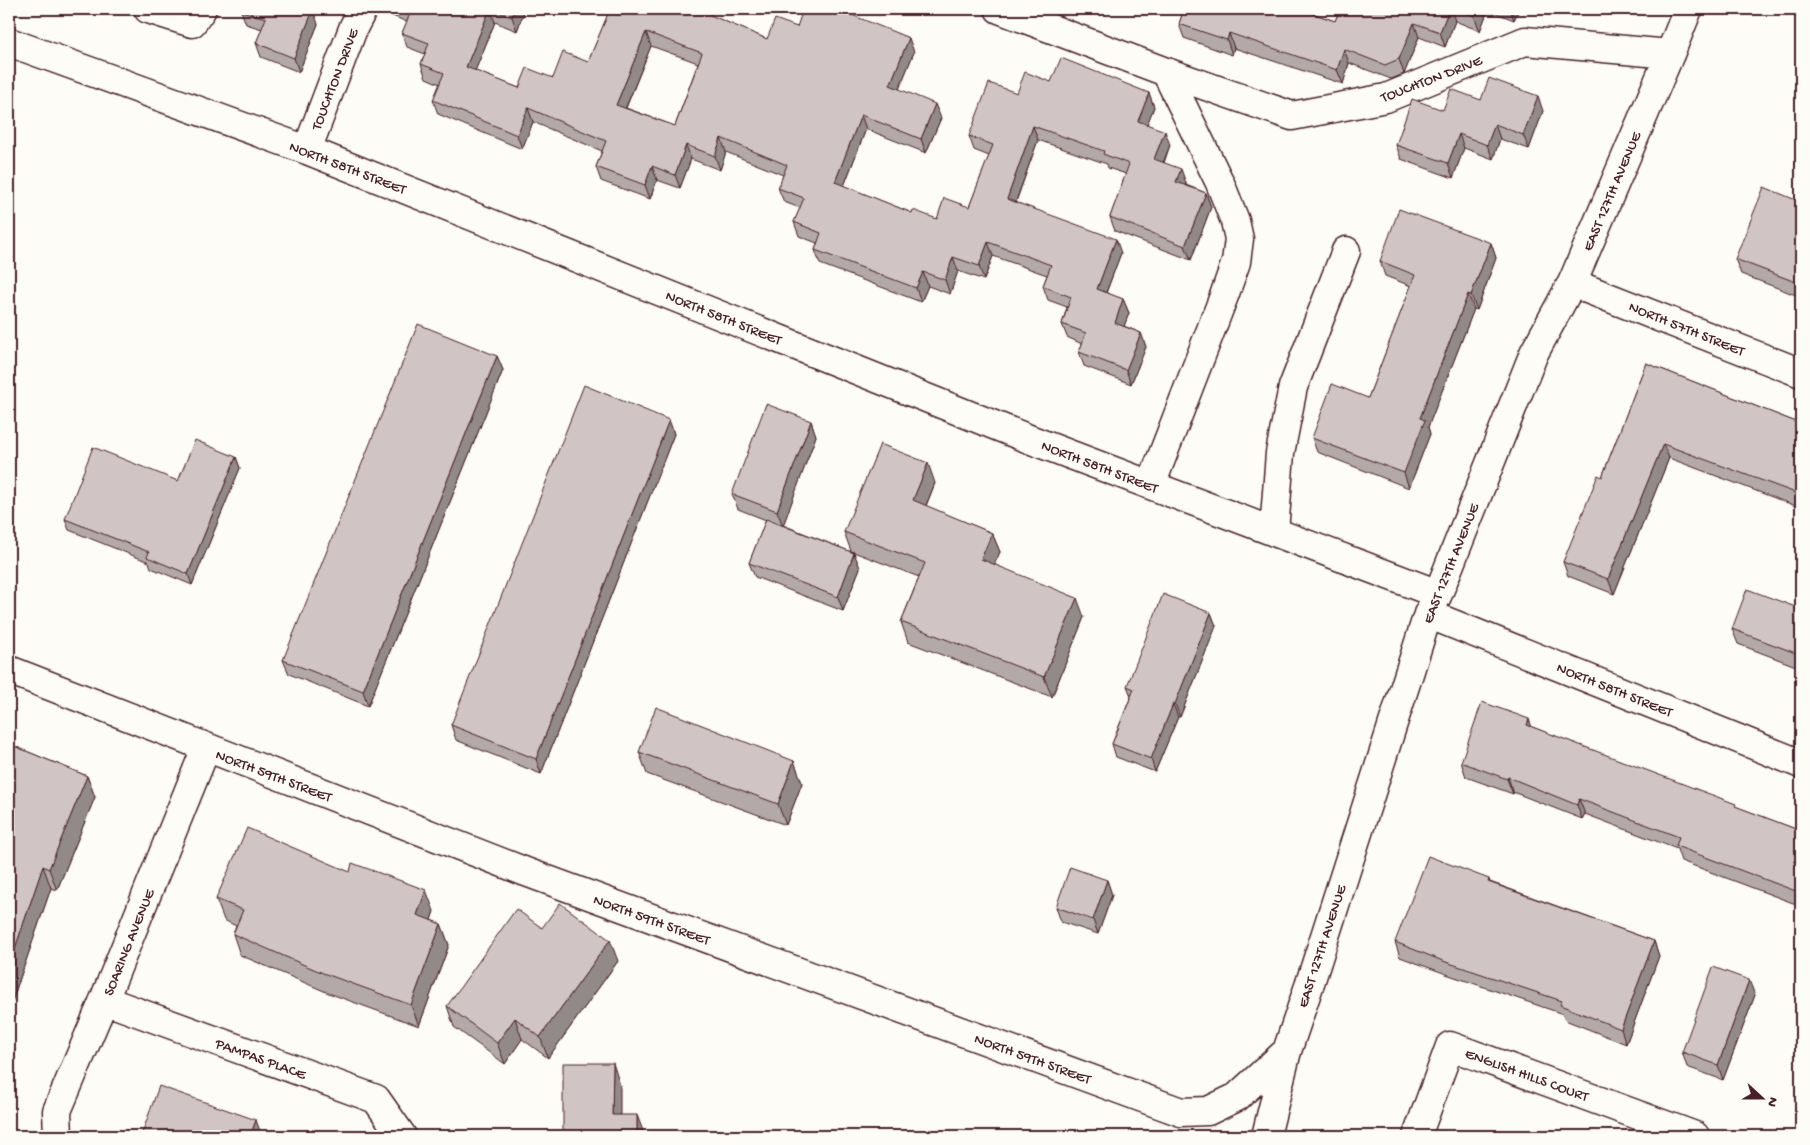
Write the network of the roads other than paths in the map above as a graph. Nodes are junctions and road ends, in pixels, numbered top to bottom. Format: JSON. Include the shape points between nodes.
{"nodes":[{"id":1,"x":148,"y":9,"type":"edge"},
{"id":2,"x":202,"y":9,"type":"edge"},
{"id":3,"x":363,"y":9,"type":"edge"},
{"id":4,"x":999,"y":9,"type":"edge"},
{"id":5,"x":1688,"y":9,"type":"edge"},
{"id":6,"x":9,"y":42,"type":"edge"},
{"id":7,"x":1670,"y":54,"type":"junction"},
{"id":8,"x":1166,"y":72,"type":"junction"},
{"id":9,"x":307,"y":150,"type":"junction"},
{"id":10,"x":1346,"y":251,"type":"dead end"},
{"id":11,"x":1572,"y":283,"type":"junction"},
{"id":12,"x":1801,"y":373,"type":"edge"},
{"id":13,"x":1151,"y":485,"type":"junction"},
{"id":14,"x":1274,"y":532,"type":"junction"},
{"id":15,"x":1433,"y":604,"type":"junction"},
{"id":16,"x":9,"y":670,"type":"edge"},
{"id":17,"x":206,"y":748,"type":"junction"},
{"id":18,"x":1801,"y":764,"type":"edge"},
{"id":19,"x":104,"y":1000,"type":"junction"},
{"id":20,"x":1287,"y":1051,"type":"junction"},
{"id":21,"x":58,"y":1136,"type":"edge"},
{"id":22,"x":402,"y":1136,"type":"edge"},
{"id":23,"x":1266,"y":1136,"type":"edge"},
{"id":24,"x":1417,"y":1136,"type":"edge"},
{"id":25,"x":1694,"y":1136,"type":"edge"}],
"edges":[{"from":1,"to":2,"type":"street","via":[[192,23]]},
{"from":3,"to":9,"type":"street","name":"TOUCHTON DRIVE"},
{"from":4,"to":8,"type":"street","name":"TOUCHTON DRIVE"},
{"from":5,"to":7,"type":"street","name":"EAST 127TH AVENUE"},
{"from":6,"to":9,"type":"street","name":"NORTH 58TH STREET"},
{"from":7,"to":8,"type":"street","name":"TOUCHTON DRIVE","via":[[1525,41],[1386,98],[1292,116]]},
{"from":7,"to":11,"type":"street","name":"EAST 127TH AVENUE"},
{"from":8,"to":13,"type":"street","via":[[1220,183],[1239,239],[1236,262],[1224,296]]},
{"from":9,"to":13,"type":"street","name":"NORTH 58TH STREET"},
{"from":10,"to":14,"type":"street","via":[[1293,387],[1280,453]]},
{"from":11,"to":12,"type":"street","name":"NORTH 57TH STREET"},
{"from":11,"to":15,"type":"street","name":"EAST 127TH AVENUE","via":[[1534,353]]},
{"from":13,"to":14,"type":"street","name":"NORTH 58TH STREET"},
{"from":14,"to":15,"type":"street","name":"NORTH 58TH STREET"},
{"from":15,"to":18,"type":"street","name":"NORTH 58TH STREET"},
{"from":15,"to":20,"type":"street","name":"EAST 127TH AVENUE"},
{"from":16,"to":17,"type":"street","name":"NORTH 59TH STREET"},
{"from":17,"to":19,"type":"street","name":"SOARING AVENUE"},
{"from":17,"to":20,"type":"street","name":"NORTH 59TH STREET","via":[[526,872],[1180,1112],[1208,1111],[1237,1097]]},
{"from":19,"to":21,"type":"street","name":"SOARING AVENUE","via":[[57,1111]]},
{"from":19,"to":22,"type":"street","name":"PAMPAS PLACE","via":[[376,1100]]},
{"from":20,"to":23,"type":"street","name":"EAST 127TH AVENUE"},
{"from":24,"to":25,"type":"street","name":"ENGLISH HILLS COURT","via":[[1450,1046]]}]}
